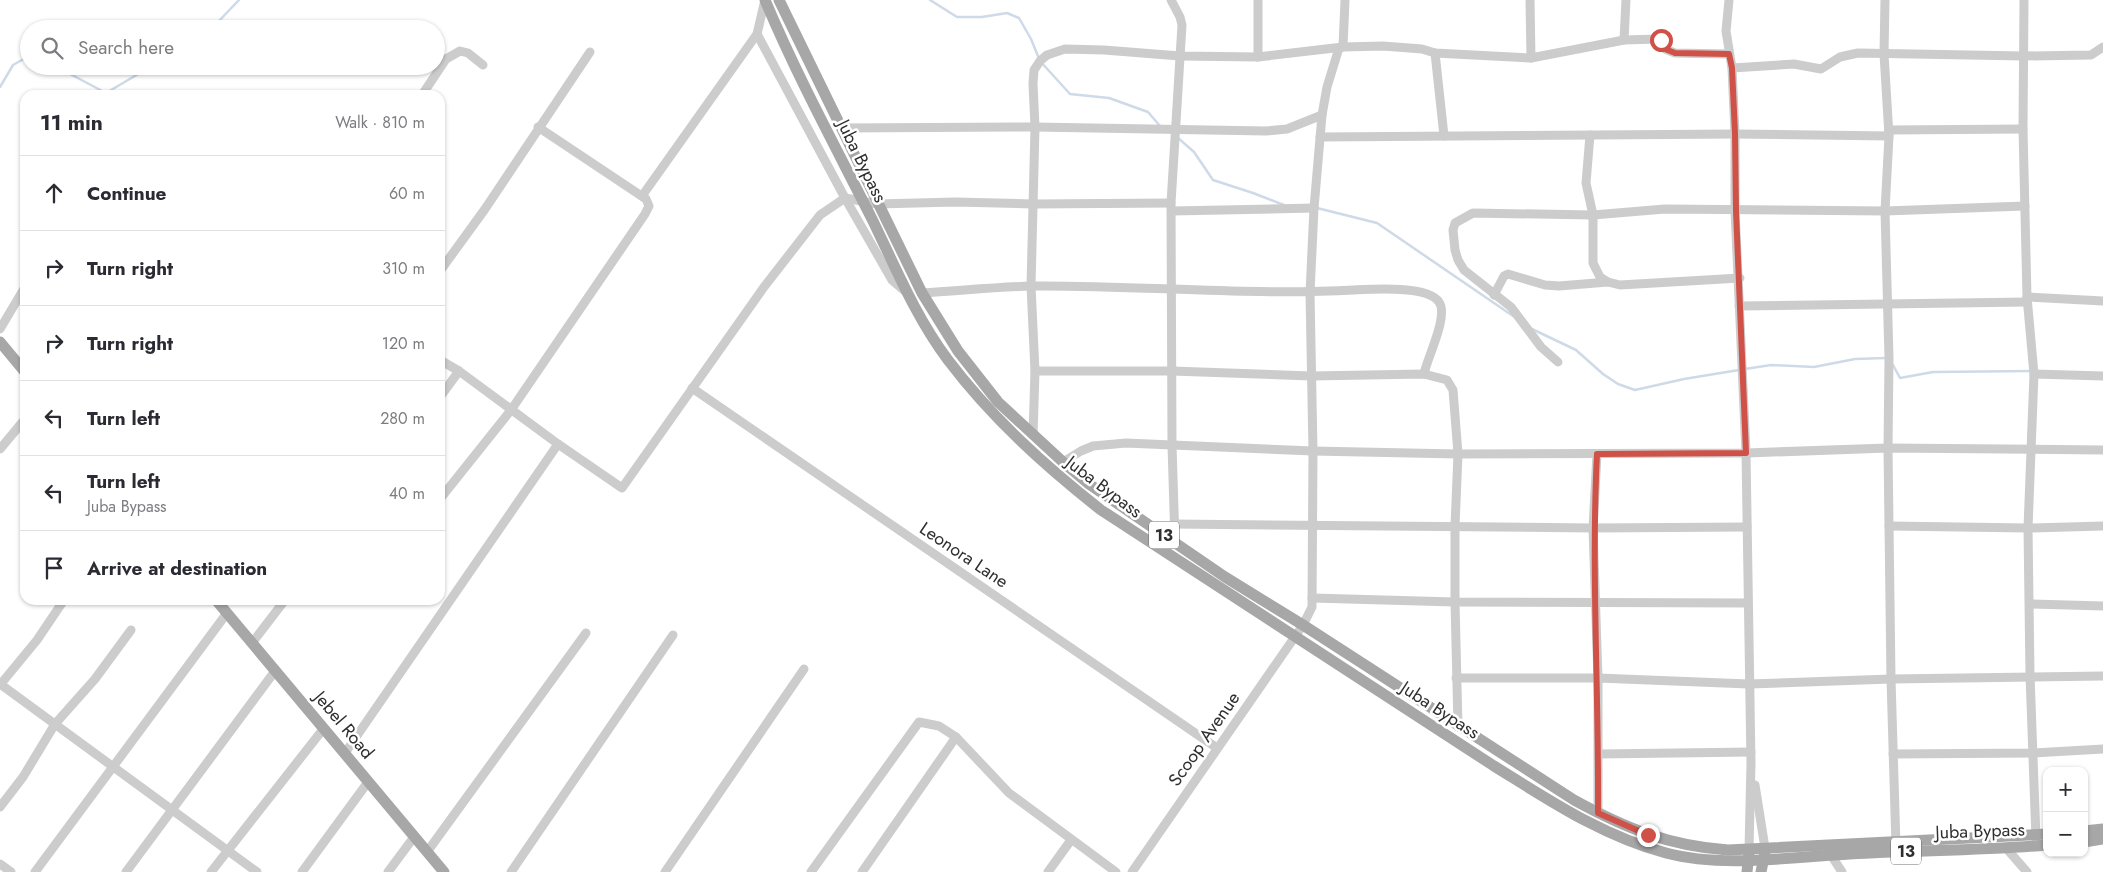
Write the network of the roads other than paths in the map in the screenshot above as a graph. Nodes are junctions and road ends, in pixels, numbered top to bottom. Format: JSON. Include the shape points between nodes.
{"nodes":[{"id":1,"x":765,"y":0,"type":"edge"},
{"id":2,"x":778,"y":0,"type":"edge"},
{"id":3,"x":1171,"y":0,"type":"edge"},
{"id":4,"x":1258,"y":0,"type":"edge"},
{"id":5,"x":1345,"y":0,"type":"edge"},
{"id":6,"x":1530,"y":0,"type":"edge"},
{"id":7,"x":1626,"y":0,"type":"edge"},
{"id":8,"x":1729,"y":0,"type":"edge"},
{"id":9,"x":1885,"y":0,"type":"edge"},
{"id":10,"x":2024,"y":0,"type":"edge"},
{"id":11,"x":757,"y":34,"type":"junction"},
{"id":12,"x":1624,"y":40,"type":"junction"},
{"id":13,"x":1341,"y":47,"type":"junction"},
{"id":14,"x":2103,"y":47,"type":"edge"},
{"id":15,"x":590,"y":52,"type":"dead end"},
{"id":16,"x":1435,"y":53,"type":"junction"},
{"id":17,"x":1729,"y":54,"type":"junction"},
{"id":18,"x":1884,"y":54,"type":"junction"},
{"id":19,"x":1180,"y":56,"type":"junction"},
{"id":20,"x":2024,"y":56,"type":"junction"},
{"id":21,"x":1258,"y":58,"type":"junction"},
{"id":22,"x":1531,"y":58,"type":"junction"},
{"id":23,"x":445,"y":60,"type":"edge"},
{"id":24,"x":483,"y":65,"type":"dead end"},
{"id":25,"x":1732,"y":68,"type":"junction"},
{"id":26,"x":435,"y":75,"type":"edge"},
{"id":27,"x":425,"y":90,"type":"edge"},
{"id":28,"x":1322,"y":115,"type":"junction"},
{"id":29,"x":538,"y":127,"type":"junction"},
{"id":30,"x":1035,"y":127,"type":"junction"},
{"id":31,"x":841,"y":128,"type":"junction"},
{"id":32,"x":1175,"y":129,"type":"junction"},
{"id":33,"x":2023,"y":129,"type":"junction"},
{"id":34,"x":1889,"y":133,"type":"junction"},
{"id":35,"x":1735,"y":134,"type":"junction"},
{"id":36,"x":1590,"y":135,"type":"junction"},
{"id":37,"x":1444,"y":136,"type":"junction"},
{"id":38,"x":1320,"y":137,"type":"junction"},
{"id":39,"x":642,"y":196,"type":"junction"},
{"id":40,"x":845,"y":198,"type":"junction"},
{"id":41,"x":863,"y":202,"type":"junction"},
{"id":42,"x":877,"y":204,"type":"junction"},
{"id":43,"x":1033,"y":204,"type":"junction"},
{"id":44,"x":2025,"y":206,"type":"junction"},
{"id":45,"x":1172,"y":207,"type":"junction"},
{"id":46,"x":1314,"y":208,"type":"junction"},
{"id":47,"x":1736,"y":211,"type":"junction"},
{"id":48,"x":1885,"y":211,"type":"junction"},
{"id":49,"x":1593,"y":215,"type":"junction"},
{"id":50,"x":445,"y":264,"type":"edge"},
{"id":51,"x":1740,"y":278,"type":"junction"},
{"id":52,"x":1608,"y":282,"type":"junction"},
{"id":53,"x":1031,"y":286,"type":"junction"},
{"id":54,"x":1171,"y":289,"type":"junction"},
{"id":55,"x":922,"y":293,"type":"junction"},
{"id":56,"x":1310,"y":293,"type":"junction"},
{"id":57,"x":908,"y":294,"type":"junction"},
{"id":58,"x":1494,"y":294,"type":"junction"},
{"id":59,"x":20,"y":295,"type":"edge"},
{"id":60,"x":2027,"y":300,"type":"junction"},
{"id":61,"x":2103,"y":301,"type":"edge"},
{"id":62,"x":1886,"y":304,"type":"junction"},
{"id":63,"x":1739,"y":306,"type":"junction"},
{"id":64,"x":0,"y":329,"type":"edge"},
{"id":65,"x":0,"y":344,"type":"edge"},
{"id":66,"x":1558,"y":362,"type":"dead end"},
{"id":67,"x":445,"y":363,"type":"edge"},
{"id":68,"x":20,"y":366,"type":"edge"},
{"id":69,"x":459,"y":371,"type":"junction"},
{"id":70,"x":1036,"y":371,"type":"junction"},
{"id":71,"x":1172,"y":371,"type":"junction"},
{"id":72,"x":1424,"y":374,"type":"junction"},
{"id":73,"x":2034,"y":374,"type":"junction"},
{"id":74,"x":1311,"y":376,"type":"junction"},
{"id":75,"x":2103,"y":376,"type":"edge"},
{"id":76,"x":692,"y":388,"type":"junction"},
{"id":77,"x":445,"y":390,"type":"edge"},
{"id":78,"x":511,"y":410,"type":"junction"},
{"id":79,"x":20,"y":425,"type":"edge"},
{"id":80,"x":1033,"y":435,"type":"junction"},
{"id":81,"x":558,"y":444,"type":"junction"},
{"id":82,"x":1172,"y":445,"type":"junction"},
{"id":83,"x":1888,"y":448,"type":"junction"},
{"id":84,"x":0,"y":449,"type":"edge"},
{"id":85,"x":2032,"y":449,"type":"junction"},
{"id":86,"x":2103,"y":450,"type":"edge"},
{"id":87,"x":1313,"y":451,"type":"junction"},
{"id":88,"x":1746,"y":453,"type":"junction"},
{"id":89,"x":1458,"y":454,"type":"junction"},
{"id":90,"x":1597,"y":454,"type":"junction"},
{"id":91,"x":1063,"y":462,"type":"junction"},
{"id":92,"x":445,"y":493,"type":"edge"},
{"id":93,"x":1173,"y":524,"type":"junction"},
{"id":94,"x":1312,"y":524,"type":"junction"},
{"id":95,"x":1455,"y":526,"type":"junction"},
{"id":96,"x":1890,"y":526,"type":"junction"},
{"id":97,"x":2103,"y":526,"type":"edge"},
{"id":98,"x":1746,"y":527,"type":"junction"},
{"id":99,"x":1593,"y":528,"type":"junction"},
{"id":100,"x":2028,"y":528,"type":"junction"},
{"id":101,"x":1174,"y":542,"type":"junction"},
{"id":102,"x":1312,"y":598,"type":"junction"},
{"id":103,"x":1455,"y":602,"type":"junction"},
{"id":104,"x":1595,"y":602,"type":"junction"},
{"id":105,"x":1748,"y":603,"type":"junction"},
{"id":106,"x":2030,"y":604,"type":"junction"},
{"id":107,"x":61,"y":605,"type":"edge"},
{"id":108,"x":220,"y":605,"type":"edge"},
{"id":109,"x":281,"y":605,"type":"edge"},
{"id":110,"x":2103,"y":606,"type":"edge"},
{"id":111,"x":227,"y":613,"type":"junction"},
{"id":112,"x":1303,"y":625,"type":"junction"},
{"id":113,"x":131,"y":630,"type":"dead end"},
{"id":114,"x":586,"y":633,"type":"dead end"},
{"id":115,"x":673,"y":635,"type":"dead end"},
{"id":116,"x":1295,"y":637,"type":"junction"},
{"id":117,"x":252,"y":643,"type":"junction"},
{"id":118,"x":804,"y":669,"type":"dead end"},
{"id":119,"x":275,"y":671,"type":"junction"},
{"id":120,"x":2030,"y":675,"type":"junction"},
{"id":121,"x":2103,"y":676,"type":"edge"},
{"id":122,"x":1456,"y":678,"type":"junction"},
{"id":123,"x":1598,"y":678,"type":"junction"},
{"id":124,"x":1891,"y":679,"type":"junction"},
{"id":125,"x":1749,"y":684,"type":"junction"},
{"id":126,"x":0,"y":685,"type":"edge"},
{"id":127,"x":55,"y":724,"type":"junction"},
{"id":128,"x":1458,"y":727,"type":"junction"},
{"id":129,"x":324,"y":728,"type":"junction"},
{"id":130,"x":956,"y":737,"type":"junction"},
{"id":131,"x":1217,"y":748,"type":"junction"},
{"id":132,"x":2103,"y":749,"type":"edge"},
{"id":133,"x":1751,"y":752,"type":"junction"},
{"id":134,"x":345,"y":753,"type":"junction"},
{"id":135,"x":2032,"y":753,"type":"junction"},
{"id":136,"x":1599,"y":754,"type":"junction"},
{"id":137,"x":1892,"y":754,"type":"junction"},
{"id":138,"x":1751,"y":763,"type":"junction"},
{"id":139,"x":113,"y":767,"type":"junction"},
{"id":140,"x":368,"y":782,"type":"junction"},
{"id":141,"x":0,"y":807,"type":"edge"},
{"id":142,"x":172,"y":810,"type":"junction"},
{"id":143,"x":1598,"y":813,"type":"junction"},
{"id":144,"x":2103,"y":829,"type":"edge"},
{"id":145,"x":2088,"y":831,"type":"edge"},
{"id":146,"x":414,"y":837,"type":"junction"},
{"id":147,"x":1071,"y":840,"type":"junction"},
{"id":148,"x":2042,"y":840,"type":"edge"},
{"id":149,"x":2103,"y":840,"type":"edge"},
{"id":150,"x":2088,"y":842,"type":"edge"},
{"id":151,"x":1896,"y":847,"type":"junction"},
{"id":152,"x":2006,"y":848,"type":"junction"},
{"id":153,"x":228,"y":850,"type":"junction"},
{"id":154,"x":427,"y":852,"type":"junction"},
{"id":155,"x":1764,"y":853,"type":"junction"},
{"id":156,"x":1749,"y":854,"type":"junction"},
{"id":157,"x":1831,"y":855,"type":"junction"},
{"id":158,"x":0,"y":864,"type":"edge"},
{"id":159,"x":11,"y":872,"type":"edge"},
{"id":160,"x":35,"y":872,"type":"edge"},
{"id":161,"x":126,"y":872,"type":"edge"},
{"id":162,"x":211,"y":872,"type":"edge"},
{"id":163,"x":257,"y":872,"type":"edge"},
{"id":164,"x":302,"y":872,"type":"edge"},
{"id":165,"x":388,"y":872,"type":"edge"},
{"id":166,"x":444,"y":872,"type":"edge"},
{"id":167,"x":511,"y":872,"type":"edge"},
{"id":168,"x":665,"y":872,"type":"edge"},
{"id":169,"x":811,"y":872,"type":"edge"},
{"id":170,"x":862,"y":872,"type":"edge"},
{"id":171,"x":1048,"y":872,"type":"edge"},
{"id":172,"x":1116,"y":872,"type":"edge"},
{"id":173,"x":1132,"y":872,"type":"edge"},
{"id":174,"x":1746,"y":872,"type":"edge"},
{"id":175,"x":1761,"y":872,"type":"edge"},
{"id":176,"x":1842,"y":872,"type":"edge"},
{"id":177,"x":2027,"y":872,"type":"edge"}],
"edges":[{"from":1,"to":11,"type":"street"},
{"from":1,"to":41,"type":"main road","name":"Juba Bypass"},
{"from":2,"to":31,"type":"main road","name":"Juba Bypass","number":"13"},
{"from":3,"to":19,"type":"street","via":[[1182,25]]},
{"from":4,"to":21,"type":"street"},
{"from":5,"to":13,"type":"street","name":"Scoop Avenue"},
{"from":6,"to":22,"type":"street"},
{"from":7,"to":12,"type":"street"},
{"from":8,"to":17,"type":"street","via":[[1726,31]]},
{"from":9,"to":18,"type":"street"},
{"from":10,"to":20,"type":"street"},
{"from":11,"to":39,"type":"street"},
{"from":11,"to":40,"type":"street"},
{"from":12,"to":17,"type":"street","via":[[1658,39],[1665,49],[1675,53]]},
{"from":12,"to":22,"type":"street"},
{"from":13,"to":16,"type":"street","via":[[1383,46]]},
{"from":13,"to":21,"type":"street"},
{"from":13,"to":28,"type":"street","name":"Scoop Avenue","via":[[1327,87]]},
{"from":14,"to":20,"type":"street","via":[[2091,55]]},
{"from":15,"to":29,"type":"street"},
{"from":16,"to":22,"type":"street"},
{"from":16,"to":37,"type":"street"},
{"from":17,"to":25,"type":"street"},
{"from":18,"to":20,"type":"street"},
{"from":18,"to":25,"type":"street","via":[[1849,54],[1821,69],[1794,64]]},
{"from":18,"to":34,"type":"street"},
{"from":19,"to":21,"type":"street"},
{"from":19,"to":30,"type":"street","via":[[1065,49],[1047,55],[1034,70]]},
{"from":19,"to":32,"type":"street"},
{"from":20,"to":33,"type":"street"},
{"from":23,"to":24,"type":"street","via":[[460,51]]},
{"from":25,"to":35,"type":"street"},
{"from":26,"to":27,"type":"street"},
{"from":28,"to":32,"type":"street","via":[[1287,130]]},
{"from":28,"to":38,"type":"street","name":"Scoop Avenue"},
{"from":29,"to":39,"type":"street"},
{"from":29,"to":50,"type":"street"},
{"from":30,"to":31,"type":"street"},
{"from":30,"to":32,"type":"street"},
{"from":30,"to":43,"type":"street"},
{"from":31,"to":42,"type":"main road","name":"Juba Bypass","number":"13"},
{"from":32,"to":45,"type":"street"},
{"from":33,"to":34,"type":"street"},
{"from":33,"to":44,"type":"street"},
{"from":34,"to":35,"type":"street"},
{"from":34,"to":48,"type":"street"},
{"from":35,"to":36,"type":"street"},
{"from":35,"to":47,"type":"street"},
{"from":36,"to":37,"type":"street"},
{"from":36,"to":49,"type":"street","via":[[1586,183]]},
{"from":37,"to":38,"type":"street"},
{"from":38,"to":46,"type":"street","name":"Scoop Avenue"},
{"from":39,"to":78,"type":"street","via":[[649,206],[645,214]]},
{"from":40,"to":41,"type":"street"},
{"from":40,"to":57,"type":"street","via":[[892,280]]},
{"from":40,"to":76,"type":"street","via":[[820,216],[764,287]]},
{"from":41,"to":42,"type":"street"},
{"from":41,"to":57,"type":"main road","name":"Juba Bypass"},
{"from":42,"to":43,"type":"street"},
{"from":42,"to":55,"type":"main road","name":"Juba Bypass","number":"13"},
{"from":43,"to":45,"type":"street"},
{"from":43,"to":53,"type":"street"},
{"from":44,"to":48,"type":"street"},
{"from":44,"to":60,"type":"street"},
{"from":45,"to":46,"type":"street"},
{"from":45,"to":54,"type":"street"},
{"from":46,"to":56,"type":"street","name":"Scoop Avenue"},
{"from":47,"to":48,"type":"street"},
{"from":47,"to":49,"type":"street","via":[[1665,209]]},
{"from":47,"to":51,"type":"street"},
{"from":48,"to":62,"type":"street"},
{"from":49,"to":52,"type":"street","via":[[1593,263],[1600,276]]},
{"from":49,"to":58,"type":"street","via":[[1473,214],[1456,223],[1453,230],[1458,260],[1464,270]]},
{"from":51,"to":52,"type":"street","via":[[1620,285]]},
{"from":51,"to":63,"type":"street"},
{"from":52,"to":58,"type":"street","via":[[1545,285],[1508,274]]},
{"from":53,"to":54,"type":"street"},
{"from":53,"to":55,"type":"street"},
{"from":53,"to":70,"type":"street"},
{"from":54,"to":56,"type":"street"},
{"from":54,"to":71,"type":"street"},
{"from":55,"to":80,"type":"main road","name":"Juba Bypass","number":"13","via":[[973,372],[998,402]]},
{"from":56,"to":72,"type":"street","via":[[1392,288],[1434,297],[1441,308],[1438,331]]},
{"from":56,"to":74,"type":"street","name":"Scoop Avenue"},
{"from":57,"to":116,"type":"main road","name":"Juba Bypass","via":[[948,359],[1025,446],[1101,510]]},
{"from":58,"to":66,"type":"street","via":[[1511,307],[1535,340]]},
{"from":59,"to":64,"type":"street"},
{"from":60,"to":61,"type":"street"},
{"from":60,"to":62,"type":"street"},
{"from":60,"to":73,"type":"street"},
{"from":62,"to":63,"type":"street"},
{"from":62,"to":83,"type":"street"},
{"from":63,"to":88,"type":"street"},
{"from":65,"to":68,"type":"main road"},
{"from":67,"to":69,"type":"street"},
{"from":69,"to":77,"type":"street"},
{"from":69,"to":78,"type":"street"},
{"from":70,"to":71,"type":"street"},
{"from":70,"to":80,"type":"street"},
{"from":71,"to":74,"type":"street"},
{"from":71,"to":82,"type":"street"},
{"from":72,"to":74,"type":"street"},
{"from":72,"to":89,"type":"street","via":[[1439,376],[1451,384]]},
{"from":73,"to":75,"type":"street"},
{"from":73,"to":85,"type":"street"},
{"from":74,"to":87,"type":"street","name":"Scoop Avenue"},
{"from":76,"to":81,"type":"street","via":[[622,488]]},
{"from":76,"to":131,"type":"street","name":"Leonora Lane"},
{"from":78,"to":81,"type":"street"},
{"from":78,"to":92,"type":"street"},
{"from":79,"to":84,"type":"street"},
{"from":80,"to":91,"type":"main road","name":"Juba Bypass","number":"13"},
{"from":81,"to":134,"type":"street"},
{"from":82,"to":87,"type":"street"},
{"from":82,"to":91,"type":"street","via":[[1126,443],[1093,446]]},
{"from":82,"to":93,"type":"street"},
{"from":83,"to":85,"type":"street"},
{"from":83,"to":88,"type":"street"},
{"from":83,"to":96,"type":"street"},
{"from":85,"to":86,"type":"street"},
{"from":85,"to":100,"type":"street"},
{"from":87,"to":89,"type":"street"},
{"from":87,"to":94,"type":"street","name":"Scoop Avenue"},
{"from":88,"to":90,"type":"street"},
{"from":88,"to":98,"type":"street"},
{"from":89,"to":90,"type":"street"},
{"from":89,"to":95,"type":"street"},
{"from":90,"to":99,"type":"street"},
{"from":91,"to":101,"type":"main road","name":"Juba Bypass","number":"13"},
{"from":93,"to":94,"type":"street"},
{"from":93,"to":101,"type":"street"},
{"from":94,"to":95,"type":"street"},
{"from":94,"to":102,"type":"street","name":"Scoop Avenue"},
{"from":95,"to":99,"type":"street"},
{"from":95,"to":103,"type":"street"},
{"from":96,"to":100,"type":"street"},
{"from":96,"to":124,"type":"street"},
{"from":97,"to":100,"type":"street"},
{"from":98,"to":99,"type":"street"},
{"from":98,"to":105,"type":"street"},
{"from":99,"to":104,"type":"street"},
{"from":100,"to":106,"type":"street"},
{"from":101,"to":112,"type":"main road","name":"Juba Bypass","number":"13"},
{"from":102,"to":103,"type":"street"},
{"from":102,"to":112,"type":"street","name":"Scoop Avenue","via":[[1312,607]]},
{"from":103,"to":104,"type":"street"},
{"from":103,"to":122,"type":"street"},
{"from":104,"to":105,"type":"street"},
{"from":104,"to":123,"type":"street"},
{"from":105,"to":125,"type":"street"},
{"from":106,"to":110,"type":"street"},
{"from":106,"to":120,"type":"street"},
{"from":107,"to":126,"type":"street"},
{"from":108,"to":111,"type":"main road","name":"Jebel Road"},
{"from":109,"to":117,"type":"street"},
{"from":111,"to":117,"type":"main road","name":"Jebel Road"},
{"from":111,"to":139,"type":"street"},
{"from":112,"to":116,"type":"street","name":"Scoop Avenue"},
{"from":112,"to":128,"type":"main road","name":"Juba Bypass","number":"13"},
{"from":113,"to":127,"type":"street","via":[[95,679]]},
{"from":114,"to":154,"type":"street"},
{"from":115,"to":167,"type":"street"},
{"from":116,"to":131,"type":"street","name":"Scoop Avenue"},
{"from":116,"to":156,"type":"main road","name":"Juba Bypass","via":[[1524,785],[1608,833],[1644,847],[1689,858],[1706,860]]},
{"from":117,"to":119,"type":"main road","name":"Jebel Road"},
{"from":118,"to":168,"type":"street"},
{"from":119,"to":129,"type":"main road","name":"Jebel Road"},
{"from":119,"to":142,"type":"street"},
{"from":120,"to":121,"type":"street"},
{"from":120,"to":124,"type":"street"},
{"from":120,"to":135,"type":"street"},
{"from":122,"to":123,"type":"street"},
{"from":122,"to":128,"type":"street"},
{"from":123,"to":125,"type":"street"},
{"from":123,"to":136,"type":"street"},
{"from":124,"to":125,"type":"street"},
{"from":124,"to":137,"type":"street"},
{"from":125,"to":133,"type":"street"},
{"from":126,"to":127,"type":"street"},
{"from":127,"to":139,"type":"street"},
{"from":127,"to":141,"type":"street","via":[[23,777]]},
{"from":128,"to":143,"type":"main road","name":"Juba Bypass","number":"13"},
{"from":129,"to":134,"type":"main road","name":"Jebel Road"},
{"from":129,"to":153,"type":"street"},
{"from":130,"to":147,"type":"street","via":[[1009,793]]},
{"from":130,"to":169,"type":"street","via":[[939,726],[919,722]]},
{"from":130,"to":170,"type":"street"},
{"from":131,"to":173,"type":"street","name":"Scoop Avenue"},
{"from":132,"to":135,"type":"street"},
{"from":133,"to":136,"type":"street"},
{"from":133,"to":138,"type":"street"},
{"from":134,"to":140,"type":"main road","name":"Jebel Road"},
{"from":135,"to":137,"type":"street"},
{"from":135,"to":148,"type":"street"},
{"from":136,"to":143,"type":"street"},
{"from":137,"to":151,"type":"street"},
{"from":138,"to":155,"type":"street"},
{"from":138,"to":156,"type":"street"},
{"from":139,"to":142,"type":"street"},
{"from":139,"to":160,"type":"street"},
{"from":140,"to":146,"type":"main road","name":"Jebel Road"},
{"from":140,"to":164,"type":"street"},
{"from":142,"to":153,"type":"street"},
{"from":142,"to":161,"type":"street"},
{"from":143,"to":156,"type":"main road","name":"Juba Bypass","number":"13","via":[[1633,830],[1671,842]]},
{"from":144,"to":145,"type":"main road"},
{"from":146,"to":154,"type":"main road","name":"Jebel Road"},
{"from":146,"to":165,"type":"street"},
{"from":147,"to":171,"type":"street"},
{"from":147,"to":172,"type":"street"},
{"from":148,"to":151,"type":"main road","name":"Juba Bypass","number":"13"},
{"from":148,"to":152,"type":"main road","name":"Juba Bypass","number":"13"},
{"from":149,"to":150,"type":"main road"},
{"from":151,"to":152,"type":"main road","name":"Juba Bypass","number":"13"},
{"from":151,"to":155,"type":"main road","name":"Juba Bypass","number":"13"},
{"from":151,"to":157,"type":"main road","name":"Juba Bypass","number":"13"},
{"from":152,"to":177,"type":"street"},
{"from":153,"to":162,"type":"street"},
{"from":153,"to":163,"type":"street"},
{"from":154,"to":166,"type":"main road","name":"Jebel Road"},
{"from":155,"to":156,"type":"main road"},
{"from":155,"to":157,"type":"main road","name":"Juba Bypass","number":"13"},
{"from":155,"to":175,"type":"main road"},
{"from":156,"to":174,"type":"main road"},
{"from":157,"to":176,"type":"street"},
{"from":158,"to":159,"type":"street"}]}
